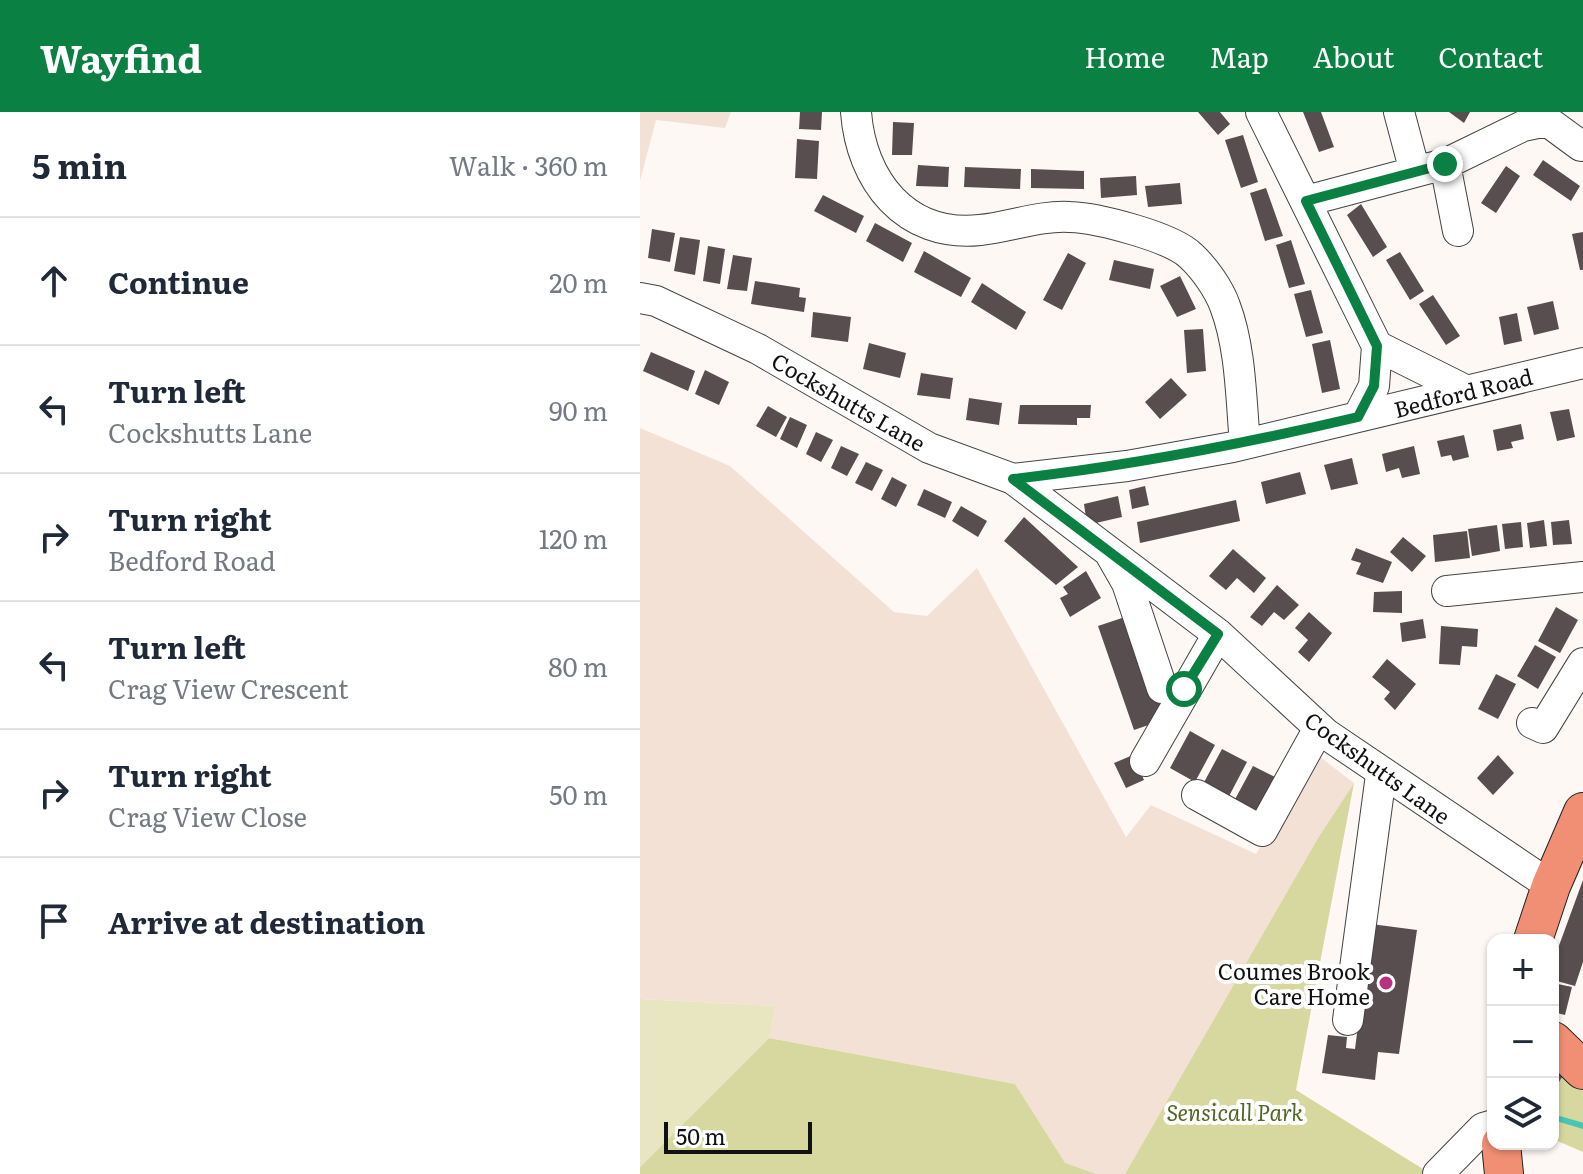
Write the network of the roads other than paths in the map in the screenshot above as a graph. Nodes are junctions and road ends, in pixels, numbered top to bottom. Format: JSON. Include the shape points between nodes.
{"nodes":[{"id":1,"x":856,"y":112,"type":"edge"},
{"id":2,"x":1261,"y":112,"type":"edge"},
{"id":3,"x":1399,"y":112,"type":"edge"},
{"id":4,"x":1550,"y":117,"type":"edge"},
{"id":5,"x":1581,"y":146,"type":"edge"},
{"id":6,"x":1445,"y":164,"type":"junction"},
{"id":7,"x":1415,"y":172,"type":"junction"},
{"id":8,"x":1306,"y":201,"type":"junction"},
{"id":9,"x":1458,"y":231,"type":"dead end"},
{"id":10,"x":640,"y":298,"type":"edge"},
{"id":11,"x":1377,"y":346,"type":"junction"},
{"id":12,"x":1583,"y":363,"type":"edge"},
{"id":13,"x":1465,"y":390,"type":"junction"},
{"id":14,"x":1358,"y":417,"type":"junction"},
{"id":15,"x":1245,"y":444,"type":"junction"},
{"id":16,"x":1013,"y":479,"type":"junction"},
{"id":17,"x":1106,"y":546,"type":"junction"},
{"id":18,"x":1583,"y":577,"type":"edge"},
{"id":19,"x":1447,"y":591,"type":"dead end"},
{"id":20,"x":1218,"y":634,"type":"junction"},
{"id":21,"x":1583,"y":663,"type":"edge"},
{"id":22,"x":1162,"y":688,"type":"dead end"},
{"id":23,"x":1532,"y":723,"type":"dead end"},
{"id":24,"x":1319,"y":728,"type":"junction"},
{"id":25,"x":1145,"y":761,"type":"dead end"},
{"id":26,"x":1381,"y":775,"type":"junction"},
{"id":27,"x":1197,"y":795,"type":"dead end"},
{"id":28,"x":1583,"y":812,"type":"edge"},
{"id":29,"x":1551,"y":886,"type":"junction"},
{"id":30,"x":1535,"y":934,"type":"edge"},
{"id":31,"x":1348,"y":1020,"type":"dead end"},
{"id":32,"x":1559,"y":1047,"type":"edge"},
{"id":33,"x":1583,"y":1070,"type":"edge"},
{"id":34,"x":1487,"y":1127,"type":"edge"},
{"id":35,"x":1502,"y":1150,"type":"edge"},
{"id":36,"x":1438,"y":1174,"type":"edge"},
{"id":37,"x":1504,"y":1174,"type":"edge"}],
"edges":[{"from":1,"to":15,"type":"street","via":[[858,141],[882,192],[933,225],[977,231],[1070,217],[1159,239],[1190,254],[1224,304],[1232,330]]},
{"from":2,"to":8,"type":"street"},
{"from":3,"to":7,"type":"street"},
{"from":4,"to":5,"type":"street"},
{"from":4,"to":6,"type":"street"},
{"from":6,"to":7,"type":"street"},
{"from":6,"to":9,"type":"street"},
{"from":7,"to":8,"type":"street"},
{"from":8,"to":11,"type":"street"},
{"from":10,"to":16,"type":"street","name":"Cockshutts Lane","via":[[758,349],[929,448]]},
{"from":11,"to":13,"type":"street"},
{"from":11,"to":14,"type":"street","via":[[1374,386]]},
{"from":12,"to":13,"type":"street","name":"Bedford Road"},
{"from":13,"to":14,"type":"street","name":"Bedford Road"},
{"from":14,"to":15,"type":"street","name":"Bedford Road"},
{"from":15,"to":16,"type":"street","name":"Bedford Road","via":[[1127,466]]},
{"from":16,"to":17,"type":"street","name":"Cockshutts Lane"},
{"from":17,"to":20,"type":"street","name":"Cockshutts Lane"},
{"from":17,"to":22,"type":"street","via":[[1127,583]]},
{"from":18,"to":19,"type":"street"},
{"from":20,"to":24,"type":"street","name":"Cockshutts Lane"},
{"from":20,"to":25,"type":"street"},
{"from":21,"to":23,"type":"street","via":[[1543,728]]},
{"from":24,"to":26,"type":"street","name":"Cockshutts Lane"},
{"from":24,"to":27,"type":"street","via":[[1262,831]]},
{"from":26,"to":29,"type":"street","name":"Cockshutts Lane"},
{"from":26,"to":31,"type":"street"},
{"from":28,"to":29,"type":"main road"},
{"from":29,"to":30,"type":"main road"},
{"from":32,"to":33,"type":"main road"},
{"from":34,"to":36,"type":"street"},
{"from":35,"to":37,"type":"main road"}]}
